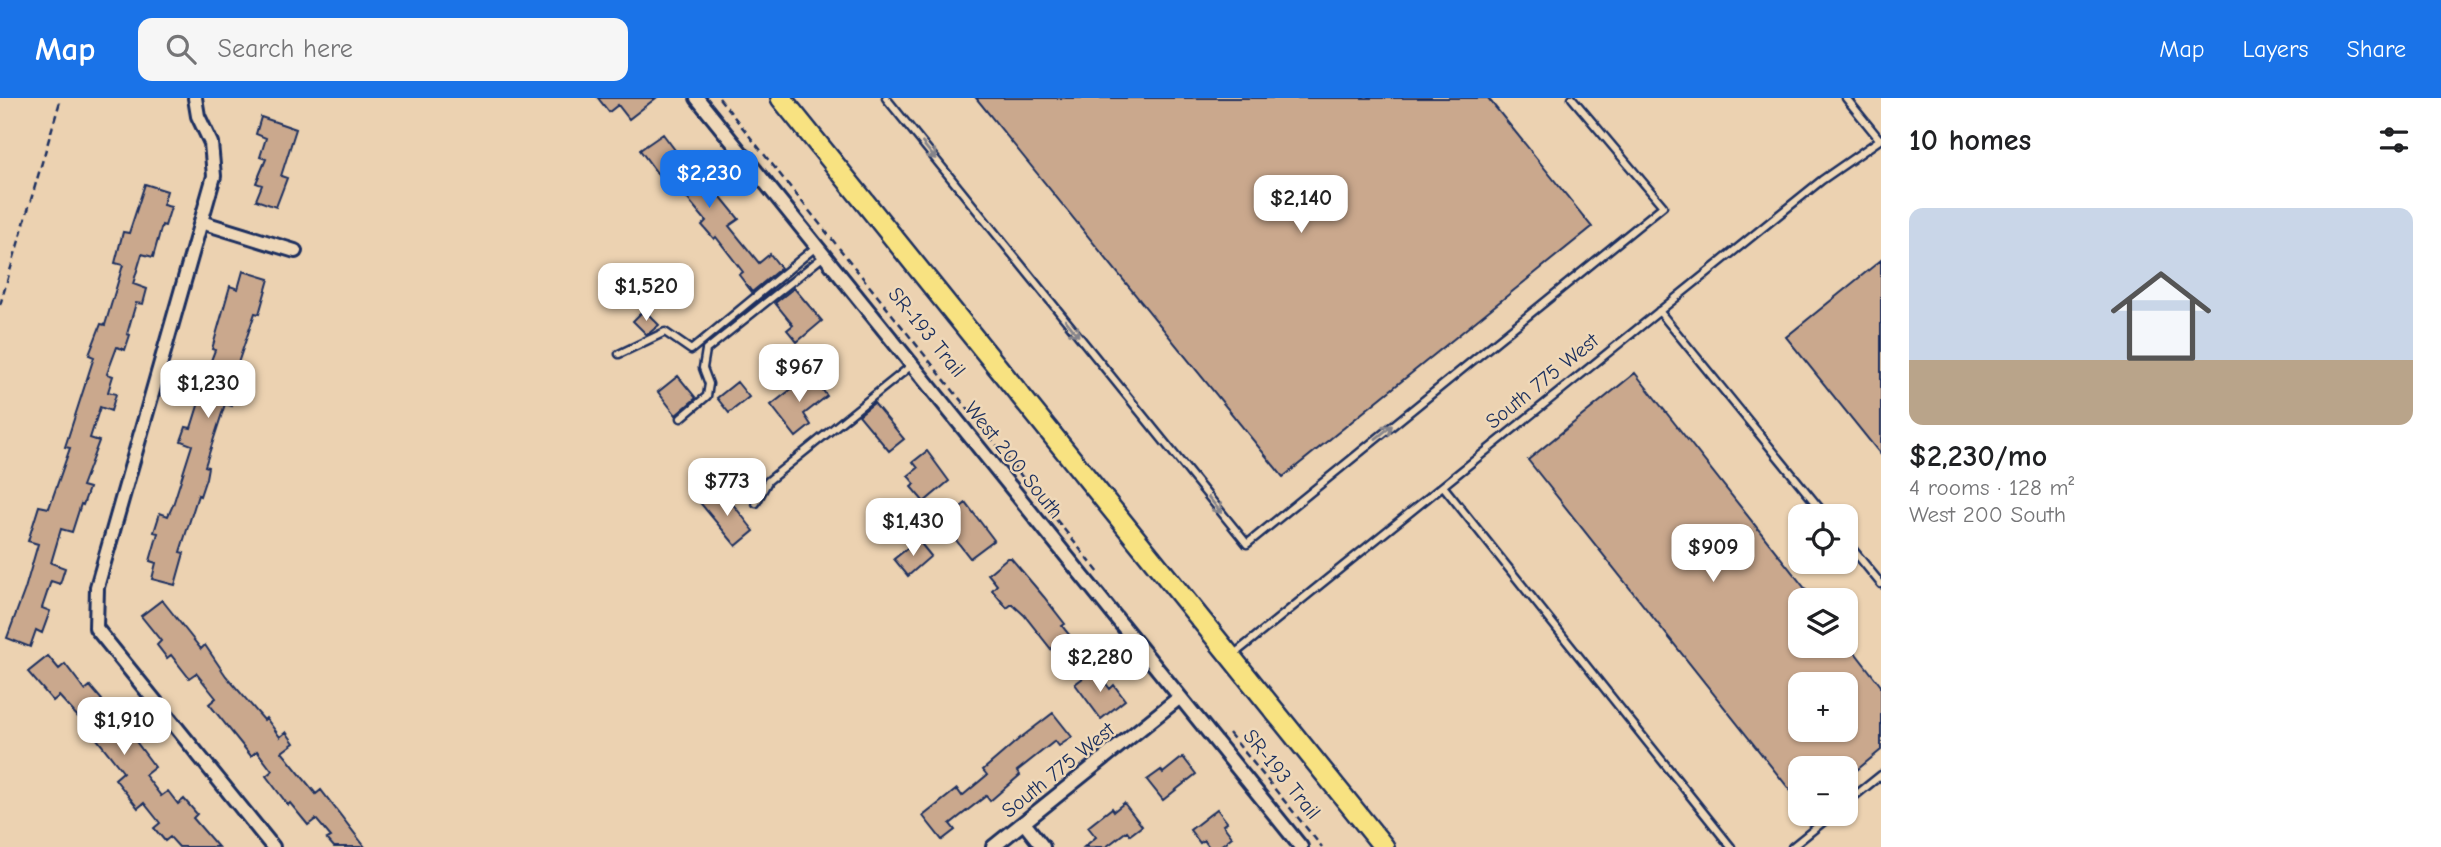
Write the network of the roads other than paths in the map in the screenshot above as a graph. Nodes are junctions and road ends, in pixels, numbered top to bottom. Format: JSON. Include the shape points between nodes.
{"nodes":[{"id":1,"x":195,"y":98,"type":"edge"},
{"id":2,"x":697,"y":98,"type":"edge"},
{"id":3,"x":781,"y":98,"type":"edge"},
{"id":4,"x":886,"y":98,"type":"edge"},
{"id":5,"x":1572,"y":98,"type":"edge"},
{"id":6,"x":1846,"y":98,"type":"edge"},
{"id":7,"x":1880,"y":140,"type":"edge"},
{"id":8,"x":201,"y":222,"type":"junction"},
{"id":9,"x":295,"y":251,"type":"dead end"},
{"id":10,"x":820,"y":251,"type":"junction"},
{"id":11,"x":1659,"y":311,"type":"junction"},
{"id":12,"x":619,"y":354,"type":"dead end"},
{"id":13,"x":912,"y":365,"type":"junction"},
{"id":14,"x":681,"y":418,"type":"dead end"},
{"id":15,"x":1443,"y":486,"type":"junction"},
{"id":16,"x":756,"y":503,"type":"dead end"},
{"id":17,"x":1816,"y":504,"type":"edge"},
{"id":18,"x":1858,"y":556,"type":"edge"},
{"id":19,"x":1881,"y":584,"type":"edge"},
{"id":20,"x":1231,"y":657,"type":"junction"},
{"id":21,"x":1180,"y":697,"type":"junction"},
{"id":22,"x":1881,"y":775,"type":"edge"},
{"id":23,"x":1858,"y":793,"type":"edge"},
{"id":24,"x":1024,"y":823,"type":"junction"},
{"id":25,"x":1818,"y":826,"type":"edge"},
{"id":26,"x":273,"y":847,"type":"edge"},
{"id":27,"x":993,"y":847,"type":"edge"},
{"id":28,"x":1043,"y":847,"type":"edge"},
{"id":29,"x":1301,"y":847,"type":"edge"},
{"id":30,"x":1384,"y":847,"type":"edge"},
{"id":31,"x":1731,"y":847,"type":"edge"},
{"id":32,"x":1792,"y":847,"type":"edge"}],
"edges":[{"from":1,"to":8,"type":"street","via":[[211,143],[214,176]]},
{"from":2,"to":10,"type":"street","name":"West 200 South"},
{"from":3,"to":20,"type":"main road"},
{"from":4,"to":5,"type":"lane","one_way":true,"via":[[1247,544],[1663,206]]},
{"from":6,"to":7,"type":"lane"},
{"from":7,"to":11,"type":"lane","name":"South 775 West","via":[[1822,180]]},
{"from":8,"to":9,"type":"street"},
{"from":8,"to":26,"type":"street","via":[[97,587],[96,628]]},
{"from":10,"to":12,"type":"lane","via":[[691,349],[665,332]]},
{"from":10,"to":13,"type":"street","name":"West 200 South"},
{"from":10,"to":14,"type":"lane","via":[[706,350],[707,396]]},
{"from":11,"to":15,"type":"lane","name":"South 775 West"},
{"from":11,"to":17,"type":"lane"},
{"from":13,"to":16,"type":"lane","via":[[768,481]]},
{"from":13,"to":21,"type":"street","name":"West 200 South"},
{"from":15,"to":20,"type":"lane","name":"South 775 West"},
{"from":15,"to":31,"type":"lane"},
{"from":18,"to":19,"type":"lane"},
{"from":20,"to":30,"type":"main road"},
{"from":21,"to":24,"type":"street","name":"South 775 West"},
{"from":21,"to":29,"type":"street","name":"West 200 South"},
{"from":22,"to":23,"type":"lane"},
{"from":24,"to":27,"type":"street","name":"South 775 West"},
{"from":24,"to":28,"type":"street"},
{"from":25,"to":32,"type":"lane"}]}
